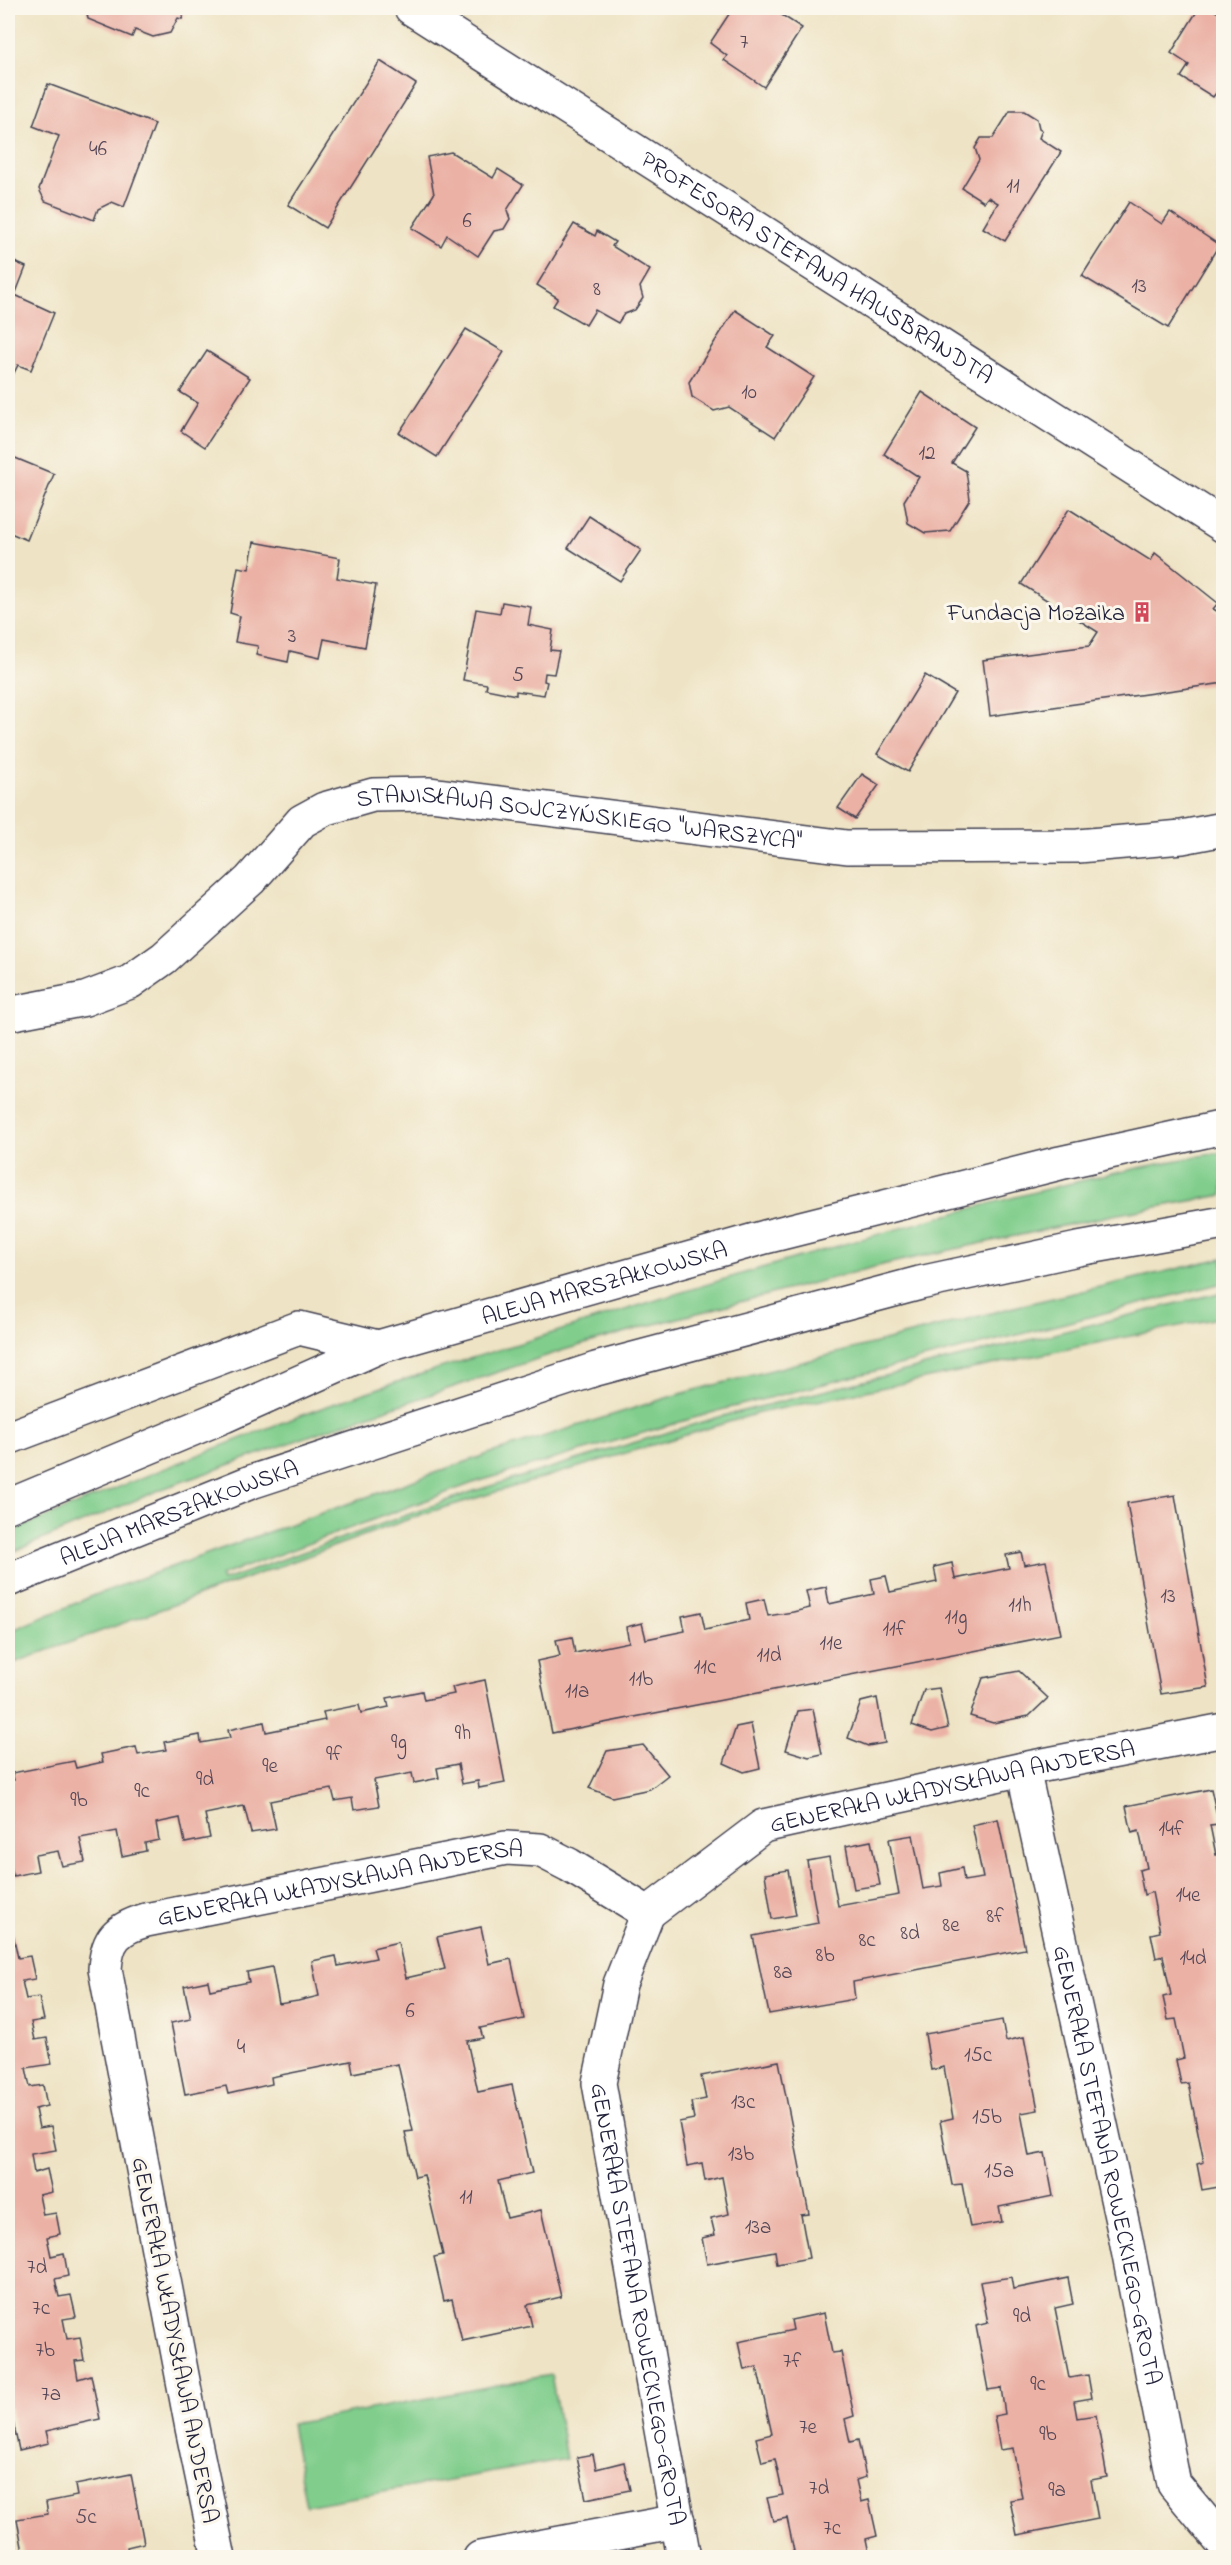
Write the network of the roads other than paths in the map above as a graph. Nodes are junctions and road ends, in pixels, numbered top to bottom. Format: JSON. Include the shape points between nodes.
{"nodes":[{"id":1,"x":411,"y":8,"type":"edge"},
{"id":2,"x":1224,"y":526,"type":"edge"},
{"id":3,"x":1224,"y":829,"type":"edge"},
{"id":4,"x":8,"y":1014,"type":"edge"},
{"id":5,"x":1224,"y":1127,"type":"edge"},
{"id":6,"x":1224,"y":1223,"type":"edge"},
{"id":7,"x":378,"y":1347,"type":"junction"},
{"id":8,"x":8,"y":1438,"type":"edge"},
{"id":9,"x":8,"y":1506,"type":"edge"},
{"id":10,"x":8,"y":1580,"type":"edge"},
{"id":11,"x":1224,"y":1730,"type":"edge"},
{"id":12,"x":1023,"y":1769,"type":"junction"},
{"id":13,"x":648,"y":1913,"type":"junction"},
{"id":14,"x":678,"y":2521,"type":"junction"},
{"id":15,"x":1224,"y":2544,"type":"edge"},
{"id":16,"x":219,"y":2558,"type":"edge"},
{"id":17,"x":480,"y":2558,"type":"edge"},
{"id":18,"x":684,"y":2558,"type":"edge"}],
"edges":[{"from":1,"to":2,"type":"street","name":"PROFESORA STEFANA HAUSBRANDTA"},
{"from":3,"to":4,"type":"street","name":"STANISŁAWA SOJCZYŃSKIEGO \"WARSZYCA\"","via":[[1182,837],[1078,846],[847,847],[430,794],[373,795],[324,809],[302,821],[250,880],[164,958],[130,982],[85,999]]},
{"from":5,"to":7,"type":"street","name":"ALEJA MARSZAŁKOWSKA","via":[[1060,1163],[765,1237]]},
{"from":6,"to":10,"type":"street","name":"ALEJA MARSZAŁKOWSKA","via":[[920,1283],[596,1369],[251,1482]]},
{"from":7,"to":8,"type":"street","via":[[299,1328]]},
{"from":7,"to":9,"type":"street","name":"ALEJA MARSZAŁKOWSKA"},
{"from":11,"to":12,"type":"street","name":"GENERAŁA WŁADYSŁAWA ANDERSA"},
{"from":12,"to":13,"type":"street","name":"GENERAŁA WŁADYSŁAWA ANDERSA","via":[[763,1826]]},
{"from":12,"to":15,"type":"street","name":"GENERAŁA STEFANA ROWECKIEGO-GROTA","via":[[1125,2235],[1174,2484]]},
{"from":13,"to":14,"type":"street","name":"GENERAŁA STEFANA ROWECKIEGO-GROTA","via":[[620,1984],[599,2083]]},
{"from":13,"to":16,"type":"street","name":"GENERAŁA WŁADYSŁAWA ANDERSA","via":[[540,1850],[506,1848],[146,1920],[125,1926],[110,1941],[105,1969]]},
{"from":14,"to":17,"type":"street"},
{"from":14,"to":18,"type":"street","name":"GENERAŁA STEFANA ROWECKIEGO-GROTA"}]}
